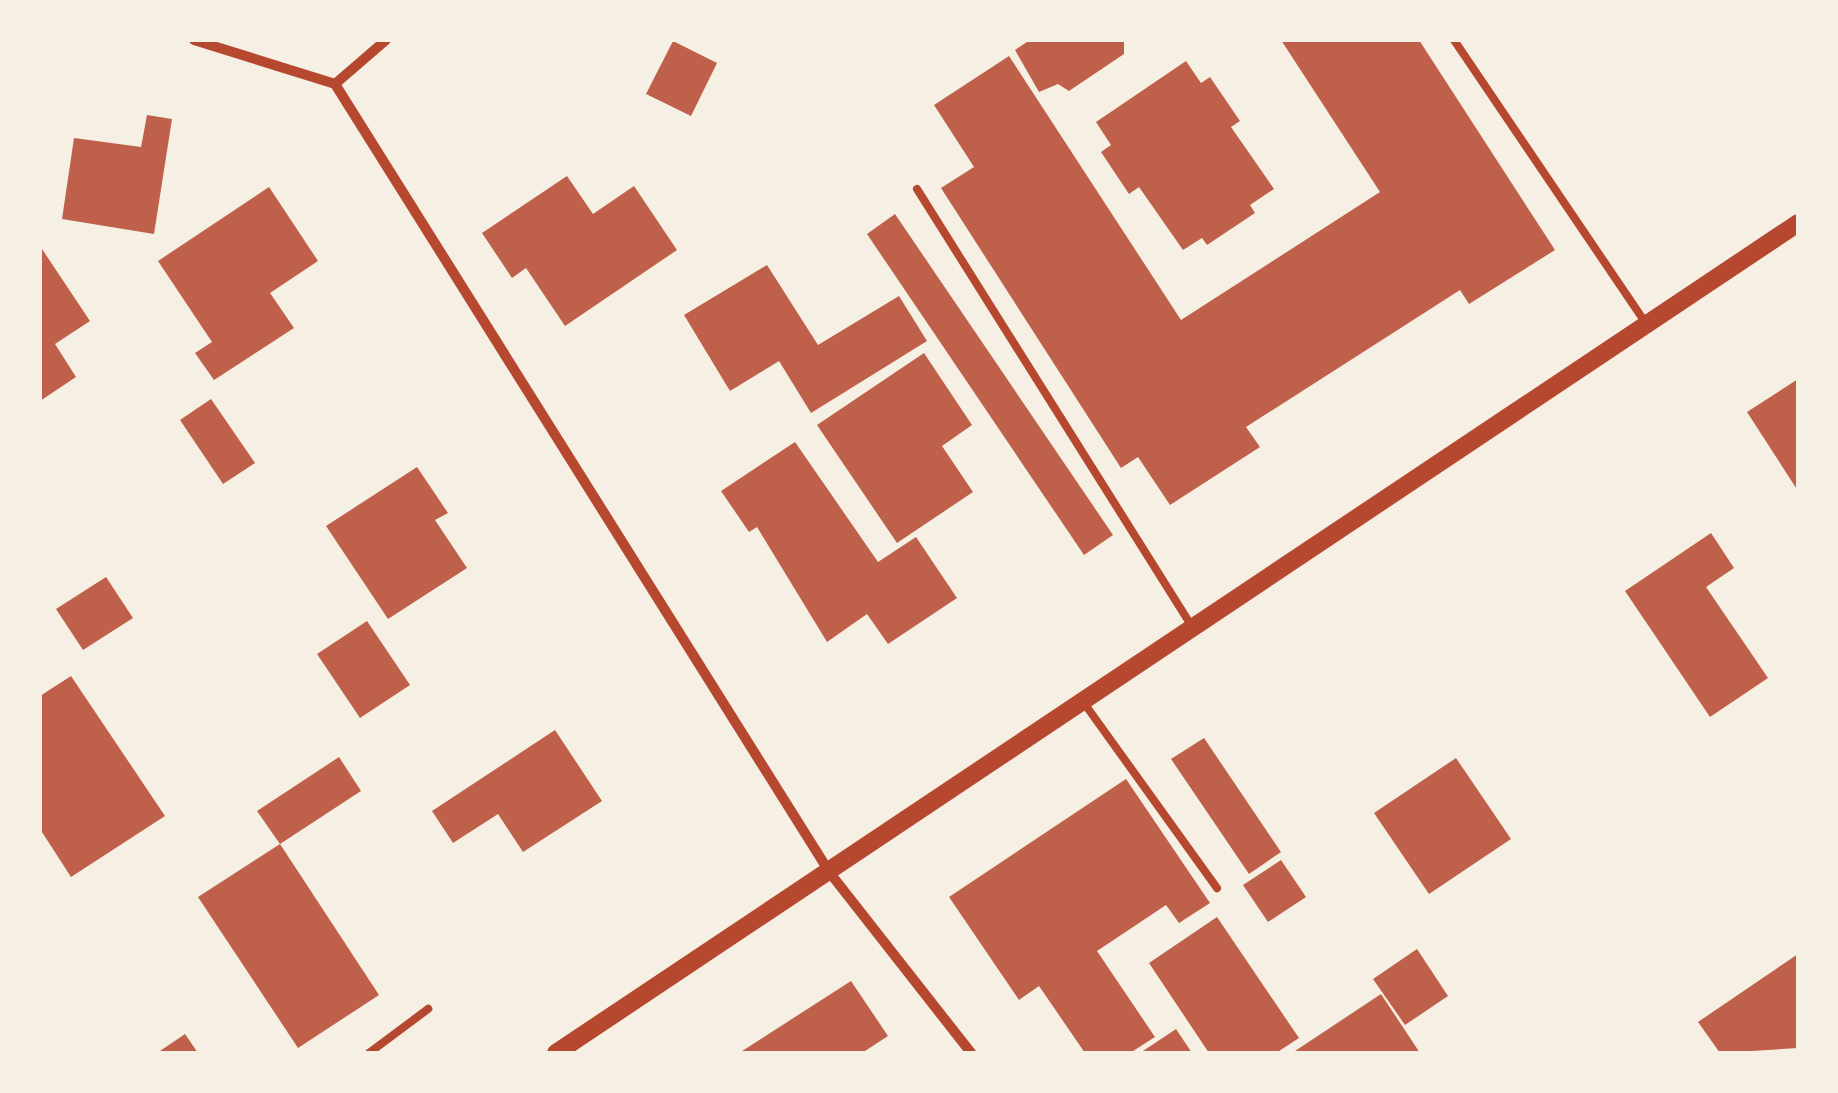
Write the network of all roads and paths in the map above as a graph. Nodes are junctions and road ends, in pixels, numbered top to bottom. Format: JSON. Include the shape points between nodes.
{"nodes":[{"id":1,"x":194,"y":40,"type":"edge"},
{"id":2,"x":386,"y":40,"type":"edge"},
{"id":3,"x":1454,"y":40,"type":"edge"},
{"id":4,"x":335,"y":84,"type":"junction"},
{"id":5,"x":917,"y":189,"type":"dead end"},
{"id":6,"x":1798,"y":222,"type":"edge"},
{"id":7,"x":1647,"y":325,"type":"junction"},
{"id":8,"x":1194,"y":629,"type":"junction"},
{"id":9,"x":1084,"y":703,"type":"junction"},
{"id":10,"x":830,"y":873,"type":"junction"},
{"id":11,"x":1217,"y":888,"type":"dead end"},
{"id":12,"x":428,"y":1009,"type":"dead end"},
{"id":13,"x":369,"y":1053,"type":"edge"},
{"id":14,"x":556,"y":1053,"type":"edge"},
{"id":15,"x":970,"y":1053,"type":"edge"}],
"edges":[{"from":1,"to":4,"type":"street"},
{"from":2,"to":4,"type":"street"},
{"from":3,"to":7,"type":"lane"},
{"from":4,"to":10,"type":"street"},
{"from":5,"to":8,"type":"lane"},
{"from":6,"to":7,"type":"street"},
{"from":7,"to":8,"type":"street"},
{"from":8,"to":9,"type":"street"},
{"from":9,"to":10,"type":"street"},
{"from":9,"to":11,"type":"lane"},
{"from":10,"to":14,"type":"street"},
{"from":10,"to":15,"type":"street"},
{"from":12,"to":13,"type":"lane"}]}
